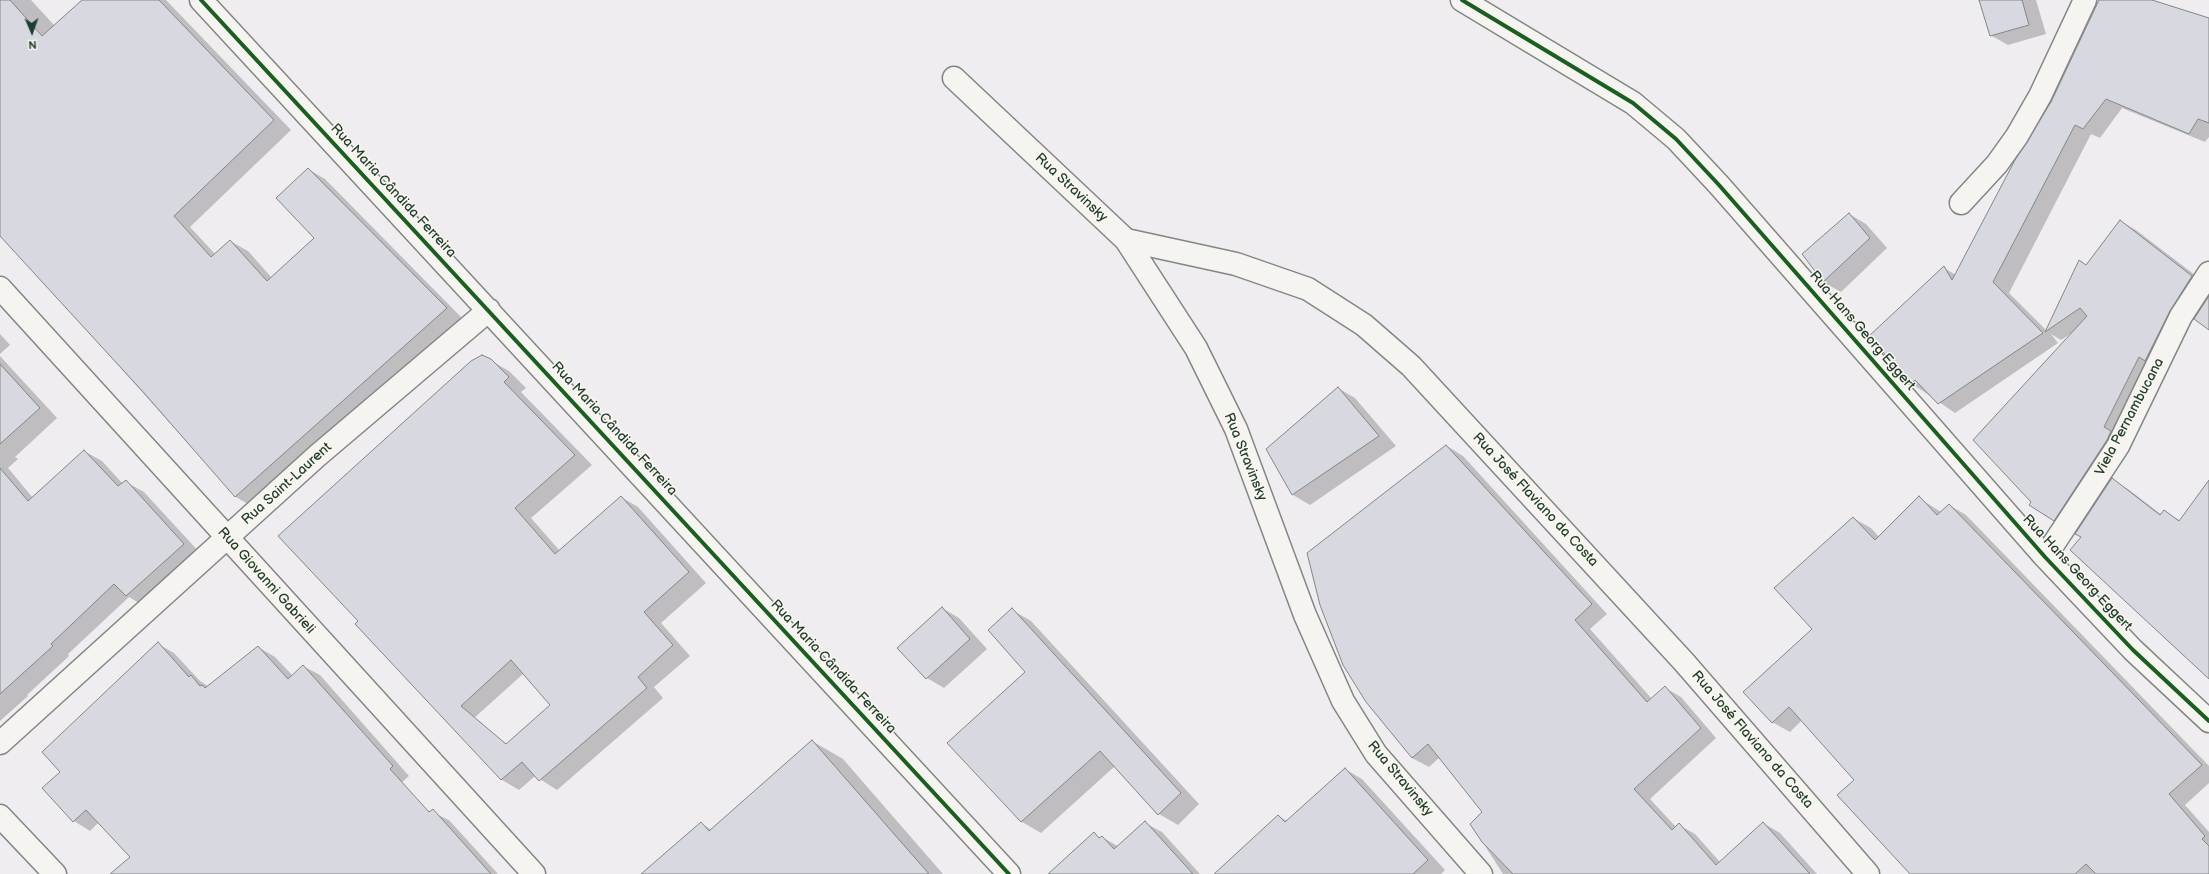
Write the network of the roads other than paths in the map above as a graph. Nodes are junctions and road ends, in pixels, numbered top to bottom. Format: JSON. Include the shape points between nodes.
{"nodes":[{"id":1,"x":201,"y":0,"type":"edge"},
{"id":2,"x":1462,"y":0,"type":"edge"},
{"id":3,"x":2085,"y":0,"type":"edge"},
{"id":4,"x":954,"y":78,"type":"dead end"},
{"id":5,"x":1961,"y":202,"type":"dead end"},
{"id":6,"x":1126,"y":240,"type":"junction"},
{"id":7,"x":2209,"y":273,"type":"edge"},
{"id":8,"x":0,"y":288,"type":"edge"},
{"id":9,"x":489,"y":310,"type":"junction"},
{"id":10,"x":226,"y":538,"type":"junction"},
{"id":11,"x":2045,"y":557,"type":"junction"},
{"id":12,"x":2209,"y":721,"type":"edge"},
{"id":13,"x":0,"y":743,"type":"edge"},
{"id":14,"x":0,"y":816,"type":"edge"},
{"id":15,"x":55,"y":874,"type":"edge"},
{"id":16,"x":534,"y":874,"type":"edge"},
{"id":17,"x":1009,"y":874,"type":"edge"},
{"id":18,"x":1481,"y":874,"type":"edge"},
{"id":19,"x":1868,"y":874,"type":"edge"}],
"edges":[{"from":1,"to":9,"type":"street","name":"Rua Maria Cândida Ferreira"},
{"from":2,"to":11,"type":"street","name":"Rua Hans Georg Eggert","via":[[1633,103],[1676,139]]},
{"from":3,"to":5,"type":"street","via":[[2040,96],[2017,136],[1998,164]]},
{"from":4,"to":6,"type":"street","name":"Rua Stravinsky"},
{"from":6,"to":18,"type":"street","name":"Rua Stravinsky","via":[[1196,348],[1236,429],[1306,615],[1343,701],[1376,754]]},
{"from":6,"to":19,"type":"street","name":"Rua José Flaviano da Costa","via":[[1236,264],[1308,289],[1364,325],[1411,366],[1679,656]]},
{"from":7,"to":11,"type":"street","name":"Viela Pernambucana","via":[[2181,316],[2118,446]]},
{"from":8,"to":10,"type":"street","name":"Rua Giovanni Gabrieli"},
{"from":9,"to":10,"type":"street","name":"Rua Saint-Laurent","via":[[346,431]]},
{"from":9,"to":17,"type":"street","name":"Rua Maria Cândida Ferreira"},
{"from":10,"to":13,"type":"street","name":"Rua Saint-Laurent"},
{"from":10,"to":16,"type":"street","name":"Rua Giovanni Gabrieli"},
{"from":11,"to":12,"type":"street","name":"Rua Hans Georg Eggert","via":[[2133,650]]},
{"from":14,"to":15,"type":"street"}]}
